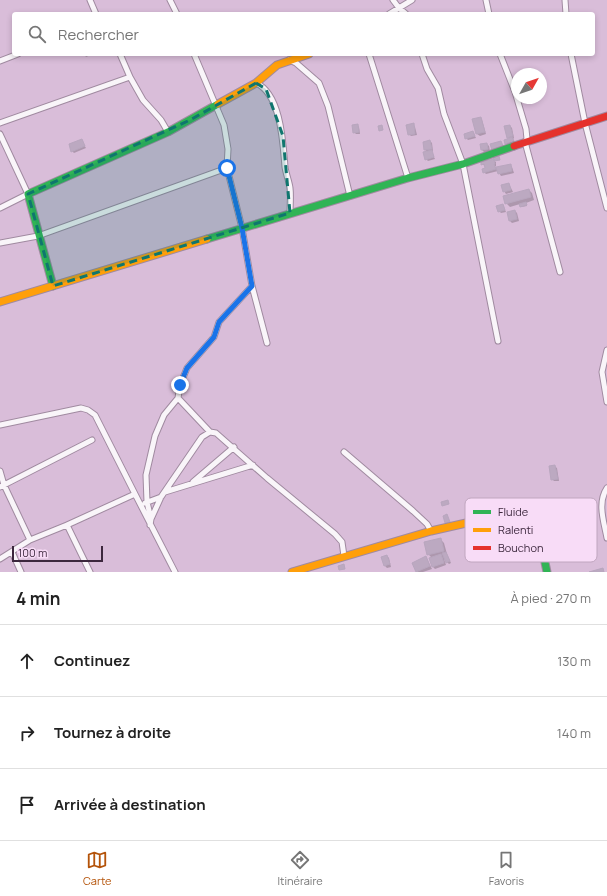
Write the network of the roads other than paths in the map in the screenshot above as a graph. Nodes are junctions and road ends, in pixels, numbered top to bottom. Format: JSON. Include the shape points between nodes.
{"nodes":[{"id":1,"x":90,"y":0,"type":"edge"},
{"id":2,"x":170,"y":0,"type":"edge"},
{"id":3,"x":393,"y":0,"type":"edge"},
{"id":4,"x":412,"y":0,"type":"edge"},
{"id":5,"x":486,"y":0,"type":"edge"},
{"id":6,"x":565,"y":0,"type":"edge"},
{"id":7,"x":399,"y":8,"type":"junction"},
{"id":8,"x":95,"y":12,"type":"edge"},
{"id":9,"x":176,"y":12,"type":"edge"},
{"id":10,"x":392,"y":12,"type":"edge"},
{"id":11,"x":404,"y":12,"type":"edge"},
{"id":12,"x":489,"y":12,"type":"edge"},
{"id":13,"x":566,"y":12,"type":"edge"},
{"id":14,"x":13,"y":56,"type":"edge"},
{"id":15,"x":121,"y":56,"type":"edge"},
{"id":16,"x":195,"y":56,"type":"edge"},
{"id":17,"x":303,"y":56,"type":"edge"},
{"id":18,"x":370,"y":56,"type":"edge"},
{"id":19,"x":423,"y":56,"type":"edge"},
{"id":20,"x":501,"y":56,"type":"edge"},
{"id":21,"x":571,"y":56,"type":"edge"},
{"id":22,"x":290,"y":60,"type":"junction"},
{"id":23,"x":0,"y":61,"type":"edge"},
{"id":24,"x":130,"y":77,"type":"junction"},
{"id":25,"x":256,"y":83,"type":"junction"},
{"id":26,"x":216,"y":106,"type":"junction"},
{"id":27,"x":607,"y":116,"type":"edge"},
{"id":28,"x":0,"y":123,"type":"edge"},
{"id":29,"x":585,"y":123,"type":"junction"},
{"id":30,"x":168,"y":132,"type":"junction"},
{"id":31,"x":0,"y":134,"type":"edge"},
{"id":32,"x":525,"y":142,"type":"junction"},
{"id":33,"x":463,"y":164,"type":"junction"},
{"id":34,"x":227,"y":168,"type":"junction"},
{"id":35,"x":408,"y":178,"type":"junction"},
{"id":36,"x":28,"y":194,"type":"junction"},
{"id":37,"x":350,"y":196,"type":"junction"},
{"id":38,"x":0,"y":208,"type":"edge"},
{"id":39,"x":607,"y":208,"type":"edge"},
{"id":40,"x":290,"y":213,"type":"junction"},
{"id":41,"x":242,"y":228,"type":"junction"},
{"id":42,"x":38,"y":236,"type":"junction"},
{"id":43,"x":0,"y":243,"type":"edge"},
{"id":44,"x":560,"y":272,"type":"dead end"},
{"id":45,"x":53,"y":286,"type":"junction"},
{"id":46,"x":252,"y":286,"type":"junction"},
{"id":47,"x":0,"y":302,"type":"edge"},
{"id":48,"x":498,"y":341,"type":"dead end"},
{"id":49,"x":267,"y":343,"type":"dead end"},
{"id":50,"x":607,"y":350,"type":"edge"},
{"id":51,"x":178,"y":398,"type":"junction"},
{"id":52,"x":607,"y":402,"type":"edge"},
{"id":53,"x":0,"y":425,"type":"edge"},
{"id":54,"x":210,"y":432,"type":"junction"},
{"id":55,"x":92,"y":440,"type":"dead end"},
{"id":56,"x":234,"y":447,"type":"junction"},
{"id":57,"x":344,"y":452,"type":"dead end"},
{"id":58,"x":253,"y":465,"type":"junction"},
{"id":59,"x":0,"y":471,"type":"edge"},
{"id":60,"x":191,"y":484,"type":"junction"},
{"id":61,"x":2,"y":486,"type":"edge"},
{"id":62,"x":607,"y":488,"type":"edge"},
{"id":63,"x":165,"y":492,"type":"junction"},
{"id":64,"x":135,"y":494,"type":"junction"},
{"id":65,"x":161,"y":497,"type":"junction"},
{"id":66,"x":147,"y":502,"type":"junction"},
{"id":67,"x":140,"y":504,"type":"junction"},
{"id":68,"x":151,"y":519,"type":"junction"},
{"id":69,"x":465,"y":523,"type":"edge"},
{"id":70,"x":68,"y":525,"type":"junction"},
{"id":71,"x":150,"y":525,"type":"junction"},
{"id":72,"x":431,"y":531,"type":"junction"},
{"id":73,"x":607,"y":538,"type":"edge"},
{"id":74,"x":30,"y":540,"type":"junction"},
{"id":75,"x":12,"y":552,"type":"junction"},
{"id":76,"x":344,"y":556,"type":"junction"},
{"id":77,"x":0,"y":559,"type":"edge"},
{"id":78,"x":545,"y":562,"type":"edge"},
{"id":79,"x":21,"y":572,"type":"edge"},
{"id":80,"x":90,"y":572,"type":"edge"},
{"id":81,"x":176,"y":572,"type":"edge"},
{"id":82,"x":292,"y":572,"type":"edge"},
{"id":83,"x":547,"y":572,"type":"edge"}],
"edges":[{"from":1,"to":8,"type":"street"},
{"from":2,"to":9,"type":"street"},
{"from":3,"to":7,"type":"street"},
{"from":4,"to":7,"type":"street"},
{"from":5,"to":12,"type":"street"},
{"from":6,"to":13,"type":"street"},
{"from":7,"to":10,"type":"street"},
{"from":7,"to":11,"type":"street"},
{"from":14,"to":23,"type":"street"},
{"from":15,"to":24,"type":"street"},
{"from":16,"to":26,"type":"street"},
{"from":17,"to":22,"type":"street"},
{"from":18,"to":35,"type":"street"},
{"from":19,"to":33,"type":"street","via":[[438,88],[444,114]]},
{"from":20,"to":32,"type":"street","via":[[526,129]]},
{"from":21,"to":29,"type":"street"},
{"from":22,"to":25,"type":"street","via":[[277,65]]},
{"from":22,"to":37,"type":"street","via":[[319,83],[328,106]]},
{"from":24,"to":28,"type":"street"},
{"from":24,"to":30,"type":"street","via":[[143,100]]},
{"from":25,"to":26,"type":"street"},
{"from":25,"to":40,"type":"street","via":[[266,89],[279,117],[290,188]]},
{"from":26,"to":30,"type":"street"},
{"from":26,"to":34,"type":"street","via":[[224,125],[228,149]]},
{"from":27,"to":29,"type":"street"},
{"from":29,"to":32,"type":"street"},
{"from":29,"to":39,"type":"street"},
{"from":30,"to":36,"type":"street"},
{"from":31,"to":36,"type":"street"},
{"from":32,"to":33,"type":"street"},
{"from":32,"to":44,"type":"street"},
{"from":33,"to":35,"type":"street"},
{"from":33,"to":48,"type":"street"},
{"from":34,"to":41,"type":"street"},
{"from":34,"to":42,"type":"street"},
{"from":35,"to":37,"type":"street"},
{"from":36,"to":38,"type":"street"},
{"from":36,"to":42,"type":"street"},
{"from":37,"to":40,"type":"street"},
{"from":40,"to":41,"type":"street"},
{"from":41,"to":45,"type":"street"},
{"from":41,"to":46,"type":"street"},
{"from":42,"to":43,"type":"street"},
{"from":42,"to":45,"type":"street"},
{"from":45,"to":47,"type":"street"},
{"from":46,"to":49,"type":"street"},
{"from":46,"to":51,"type":"street","via":[[219,322],[214,337],[187,368]]},
{"from":50,"to":52,"type":"street","via":[[602,372]]},
{"from":51,"to":54,"type":"street"},
{"from":51,"to":66,"type":"street","via":[[164,415],[155,436],[146,475]]},
{"from":53,"to":64,"type":"street","via":[[82,408],[88,410],[95,415]]},
{"from":54,"to":56,"type":"street","via":[[216,433]]},
{"from":54,"to":63,"type":"street","via":[[202,437]]},
{"from":55,"to":61,"type":"street"},
{"from":56,"to":58,"type":"street"},
{"from":56,"to":60,"type":"street"},
{"from":57,"to":72,"type":"street","via":[[413,511]]},
{"from":58,"to":60,"type":"street"},
{"from":58,"to":76,"type":"street","via":[[335,534],[342,542]]},
{"from":59,"to":61,"type":"street"},
{"from":60,"to":63,"type":"street"},
{"from":61,"to":74,"type":"street"},
{"from":62,"to":73,"type":"street","via":[[602,498],[602,512]]},
{"from":63,"to":65,"type":"street"},
{"from":64,"to":67,"type":"street"},
{"from":64,"to":70,"type":"street"},
{"from":65,"to":66,"type":"street"},
{"from":65,"to":68,"type":"street"},
{"from":66,"to":67,"type":"street"},
{"from":66,"to":68,"type":"street"},
{"from":67,"to":71,"type":"street"},
{"from":68,"to":71,"type":"street"},
{"from":69,"to":72,"type":"street"},
{"from":70,"to":74,"type":"street"},
{"from":70,"to":80,"type":"street"},
{"from":71,"to":81,"type":"street"},
{"from":72,"to":76,"type":"street"},
{"from":74,"to":75,"type":"street"},
{"from":75,"to":77,"type":"street"},
{"from":75,"to":79,"type":"street"},
{"from":76,"to":82,"type":"street"},
{"from":78,"to":83,"type":"street"}]}
